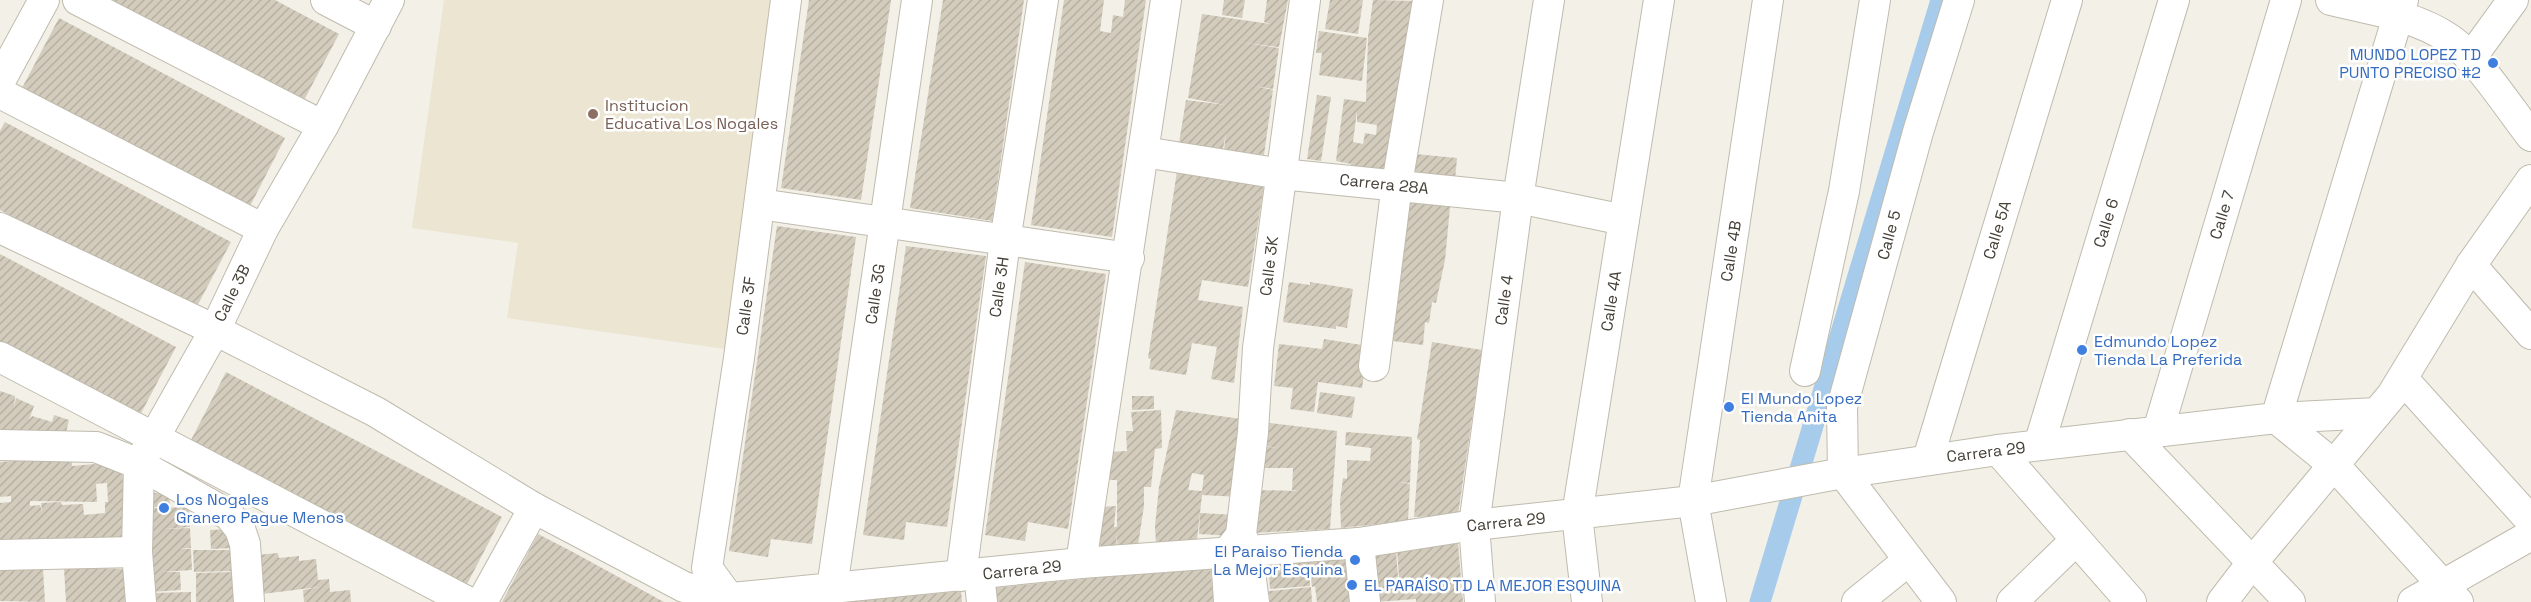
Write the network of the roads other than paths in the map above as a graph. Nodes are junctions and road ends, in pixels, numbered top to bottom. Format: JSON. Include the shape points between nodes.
{"nodes":[{"id":1,"x":44,"y":0,"type":"edge"},
{"id":2,"x":78,"y":0,"type":"edge"},
{"id":3,"x":326,"y":0,"type":"edge"},
{"id":4,"x":786,"y":0,"type":"edge"},
{"id":5,"x":917,"y":0,"type":"edge"},
{"id":6,"x":1043,"y":0,"type":"edge"},
{"id":7,"x":1166,"y":0,"type":"edge"},
{"id":8,"x":1305,"y":0,"type":"edge"},
{"id":9,"x":1428,"y":0,"type":"edge"},
{"id":10,"x":1549,"y":0,"type":"edge"},
{"id":11,"x":1659,"y":0,"type":"edge"},
{"id":12,"x":1768,"y":0,"type":"edge"},
{"id":13,"x":1875,"y":0,"type":"edge"},
{"id":14,"x":1959,"y":0,"type":"edge"},
{"id":15,"x":2067,"y":0,"type":"edge"},
{"id":16,"x":2174,"y":0,"type":"edge"},
{"id":17,"x":2286,"y":0,"type":"edge"},
{"id":18,"x":2331,"y":0,"type":"edge"},
{"id":19,"x":2513,"y":0,"type":"edge"},
{"id":20,"x":2401,"y":8,"type":"edge"},
{"id":21,"x":383,"y":13,"type":"edge"},
{"id":22,"x":2470,"y":59,"type":"junction"},
{"id":23,"x":0,"y":81,"type":"edge"},
{"id":24,"x":0,"y":93,"type":"edge"},
{"id":25,"x":323,"y":126,"type":"junction"},
{"id":26,"x":2531,"y":136,"type":"edge"},
{"id":27,"x":1144,"y":152,"type":"junction"},
{"id":28,"x":1281,"y":174,"type":"junction"},
{"id":29,"x":2531,"y":180,"type":"edge"},
{"id":30,"x":1397,"y":184,"type":"junction"},
{"id":31,"x":1518,"y":198,"type":"junction"},
{"id":32,"x":760,"y":204,"type":"junction"},
{"id":33,"x":1624,"y":220,"type":"junction"},
{"id":34,"x":885,"y":222,"type":"junction"},
{"id":35,"x":0,"y":228,"type":"edge"},
{"id":36,"x":263,"y":229,"type":"junction"},
{"id":37,"x":1005,"y":241,"type":"junction"},
{"id":38,"x":1129,"y":258,"type":"junction"},
{"id":39,"x":2471,"y":265,"type":"junction"},
{"id":40,"x":215,"y":330,"type":"junction"},
{"id":41,"x":2531,"y":334,"type":"edge"},
{"id":42,"x":0,"y":357,"type":"edge"},
{"id":43,"x":1374,"y":366,"type":"dead end"},
{"id":44,"x":1805,"y":371,"type":"dead end"},
{"id":45,"x":2403,"y":379,"type":"junction"},
{"id":46,"x":2377,"y":413,"type":"junction"},
{"id":47,"x":2276,"y":418,"type":"junction"},
{"id":48,"x":2144,"y":433,"type":"junction"},
{"id":49,"x":155,"y":439,"type":"junction"},
{"id":50,"x":0,"y":445,"type":"edge"},
{"id":51,"x":2039,"y":445,"type":"junction"},
{"id":52,"x":1998,"y":450,"type":"junction"},
{"id":53,"x":1928,"y":459,"type":"junction"},
{"id":54,"x":139,"y":464,"type":"junction"},
{"id":55,"x":2335,"y":466,"type":"junction"},
{"id":56,"x":1816,"y":478,"type":"junction"},
{"id":57,"x":1693,"y":501,"type":"junction"},
{"id":58,"x":534,"y":508,"type":"junction"},
{"id":59,"x":1577,"y":514,"type":"junction"},
{"id":60,"x":2531,"y":521,"type":"edge"},
{"id":61,"x":1474,"y":525,"type":"junction"},
{"id":62,"x":2531,"y":535,"type":"edge"},
{"id":63,"x":2075,"y":541,"type":"junction"},
{"id":64,"x":1359,"y":543,"type":"junction"},
{"id":65,"x":1238,"y":546,"type":"junction"},
{"id":66,"x":137,"y":552,"type":"junction"},
{"id":67,"x":0,"y":555,"type":"edge"},
{"id":68,"x":1909,"y":560,"type":"junction"},
{"id":69,"x":1081,"y":563,"type":"junction"},
{"id":70,"x":2251,"y":564,"type":"junction"},
{"id":71,"x":974,"y":584,"type":"edge"},
{"id":72,"x":832,"y":588,"type":"junction"},
{"id":73,"x":2451,"y":593,"type":"edge"},
{"id":74,"x":732,"y":600,"type":"edge"},
{"id":75,"x":141,"y":602,"type":"edge"},
{"id":76,"x":249,"y":602,"type":"edge"},
{"id":77,"x":468,"y":602,"type":"edge"},
{"id":78,"x":482,"y":602,"type":"edge"},
{"id":79,"x":1229,"y":602,"type":"edge"},
{"id":80,"x":1254,"y":602,"type":"edge"},
{"id":81,"x":1365,"y":602,"type":"edge"},
{"id":82,"x":1479,"y":602,"type":"edge"},
{"id":83,"x":1587,"y":602,"type":"edge"},
{"id":84,"x":1712,"y":602,"type":"edge"},
{"id":85,"x":1857,"y":602,"type":"edge"},
{"id":86,"x":1941,"y":602,"type":"edge"},
{"id":87,"x":2012,"y":602,"type":"edge"},
{"id":88,"x":2131,"y":602,"type":"edge"},
{"id":89,"x":2222,"y":602,"type":"edge"},
{"id":90,"x":2290,"y":602,"type":"edge"},
{"id":91,"x":2413,"y":602,"type":"edge"}],
"edges":[{"from":1,"to":23,"type":"street"},
{"from":2,"to":25,"type":"street"},
{"from":3,"to":21,"type":"street"},
{"from":4,"to":32,"type":"street","name":"Calle 3F"},
{"from":5,"to":34,"type":"street","name":"Calle 3G"},
{"from":6,"to":37,"type":"street","name":"Calle 3H"},
{"from":7,"to":27,"type":"street"},
{"from":8,"to":28,"type":"street","name":"Calle 3K"},
{"from":9,"to":30,"type":"street"},
{"from":10,"to":31,"type":"street","name":"Calle 4"},
{"from":11,"to":33,"type":"street","name":"Calle 4A"},
{"from":12,"to":57,"type":"street","name":"Calle 4B"},
{"from":13,"to":44,"type":"street","via":[[1844,191]]},
{"from":14,"to":56,"type":"street","name":"Calle 5","via":[[1842,407]]},
{"from":15,"to":53,"type":"street","name":"Calle 5A"},
{"from":16,"to":51,"type":"street","name":"Calle 6"},
{"from":17,"to":48,"type":"street","name":"Calle 7"},
{"from":18,"to":20,"type":"street"},
{"from":19,"to":22,"type":"street"},
{"from":20,"to":22,"type":"street","via":[[2449,39]]},
{"from":20,"to":47,"type":"street"},
{"from":21,"to":25,"type":"street","name":"Calle 3B"},
{"from":22,"to":26,"type":"street"},
{"from":24,"to":36,"type":"street"},
{"from":25,"to":36,"type":"street","name":"Calle 3B"},
{"from":27,"to":28,"type":"street","name":"Carrera 28A"},
{"from":27,"to":38,"type":"street"},
{"from":28,"to":30,"type":"street","name":"Carrera 28A"},
{"from":28,"to":65,"type":"street","name":"Calle 3K"},
{"from":29,"to":39,"type":"street"},
{"from":30,"to":31,"type":"street","name":"Carrera 28A"},
{"from":30,"to":43,"type":"street"},
{"from":31,"to":33,"type":"street","name":"Carrera 28A"},
{"from":31,"to":61,"type":"street","name":"Calle 4"},
{"from":32,"to":34,"type":"street"},
{"from":32,"to":74,"type":"street","name":"Calle 3F","via":[[707,568]]},
{"from":33,"to":59,"type":"street","name":"Calle 4A"},
{"from":34,"to":37,"type":"street"},
{"from":34,"to":72,"type":"street","name":"Calle 3G"},
{"from":35,"to":40,"type":"street","name":"Carrera 29"},
{"from":36,"to":40,"type":"street","name":"Calle 3B"},
{"from":37,"to":38,"type":"street"},
{"from":37,"to":71,"type":"street","name":"Calle 3H"},
{"from":38,"to":69,"type":"street"},
{"from":39,"to":41,"type":"street"},
{"from":39,"to":45,"type":"street"},
{"from":40,"to":49,"type":"street","name":"Calle 3B"},
{"from":40,"to":58,"type":"street","name":"Carrera 29","via":[[376,412]]},
{"from":42,"to":49,"type":"street"},
{"from":45,"to":46,"type":"street"},
{"from":45,"to":60,"type":"street"},
{"from":46,"to":47,"type":"street","name":"Carrera 29"},
{"from":46,"to":55,"type":"street"},
{"from":47,"to":48,"type":"street","name":"Carrera 29"},
{"from":47,"to":55,"type":"street"},
{"from":48,"to":51,"type":"street","name":"Carrera 29"},
{"from":48,"to":70,"type":"street"},
{"from":49,"to":54,"type":"street","name":"Calle 3B"},
{"from":49,"to":77,"type":"street"},
{"from":50,"to":54,"type":"street","via":[[96,447]]},
{"from":51,"to":52,"type":"street","name":"Carrera 29"},
{"from":52,"to":53,"type":"street","name":"Carrera 29"},
{"from":52,"to":63,"type":"street"},
{"from":53,"to":56,"type":"street","name":"Carrera 29"},
{"from":54,"to":66,"type":"street"},
{"from":54,"to":76,"type":"street","via":[[229,515],[245,544]]},
{"from":55,"to":70,"type":"street"},
{"from":55,"to":73,"type":"street"},
{"from":56,"to":57,"type":"street","name":"Carrera 29"},
{"from":56,"to":68,"type":"street"},
{"from":57,"to":59,"type":"street","name":"Carrera 29"},
{"from":57,"to":84,"type":"street"},
{"from":58,"to":74,"type":"street","name":"Carrera 29","via":[[684,588]]},
{"from":58,"to":78,"type":"street"},
{"from":59,"to":61,"type":"street","name":"Carrera 29"},
{"from":59,"to":83,"type":"street","name":"Calle 4A"},
{"from":61,"to":64,"type":"street","name":"Carrera 29"},
{"from":61,"to":82,"type":"street","name":"Calle 4"},
{"from":62,"to":73,"type":"street"},
{"from":63,"to":87,"type":"street"},
{"from":63,"to":88,"type":"street"},
{"from":64,"to":65,"type":"street","name":"Carrera 29"},
{"from":64,"to":81,"type":"street"},
{"from":65,"to":69,"type":"street","name":"Carrera 29"},
{"from":65,"to":79,"type":"street","name":"Calle 3K"},
{"from":65,"to":80,"type":"street","name":"Calle 3K"},
{"from":66,"to":67,"type":"street"},
{"from":66,"to":75,"type":"street"},
{"from":68,"to":85,"type":"street"},
{"from":68,"to":86,"type":"street"},
{"from":69,"to":71,"type":"street","name":"Carrera 29"},
{"from":70,"to":89,"type":"street"},
{"from":70,"to":90,"type":"street"},
{"from":71,"to":72,"type":"street","name":"Carrera 29"},
{"from":72,"to":74,"type":"street","name":"Carrera 29"},
{"from":73,"to":91,"type":"street"}]}
